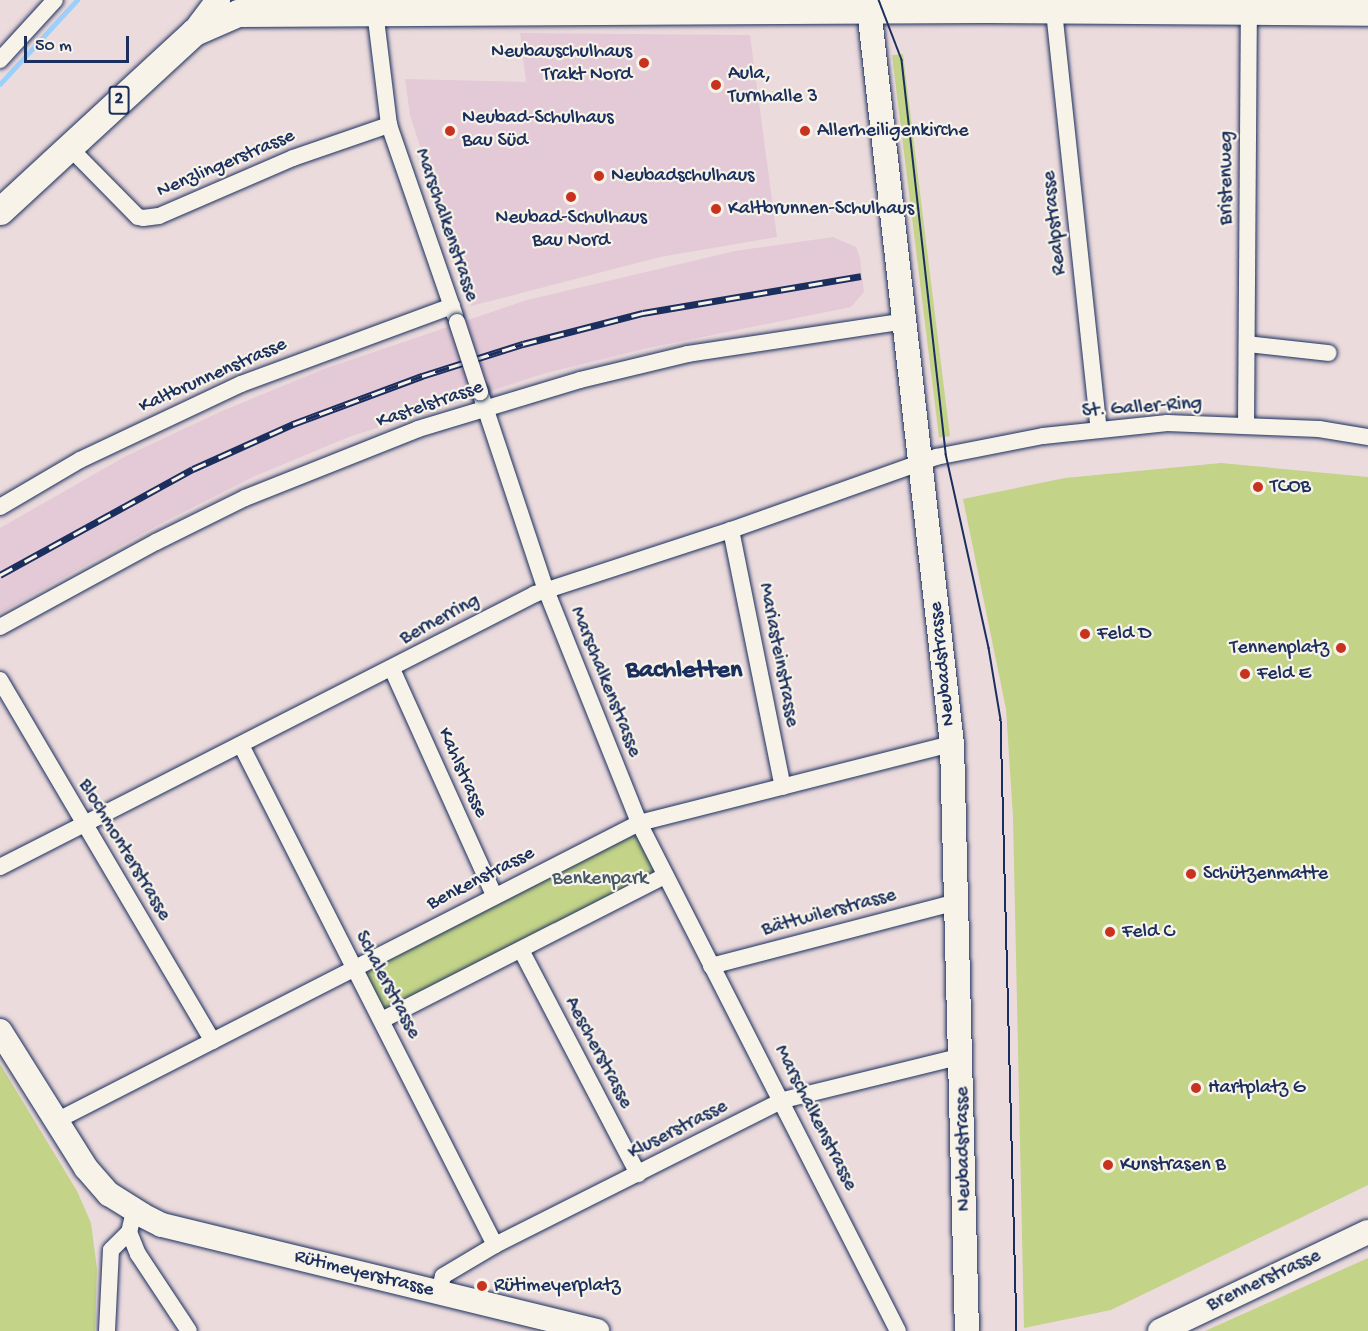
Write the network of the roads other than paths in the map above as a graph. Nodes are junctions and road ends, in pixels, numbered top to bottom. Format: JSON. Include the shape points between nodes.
{"nodes":[{"id":1,"x":55,"y":0,"type":"edge"},
{"id":2,"x":218,"y":0,"type":"edge"},
{"id":3,"x":691,"y":5,"type":"edge"},
{"id":4,"x":869,"y":5,"type":"edge"},
{"id":5,"x":1042,"y":7,"type":"edge"},
{"id":6,"x":375,"y":11,"type":"junction"},
{"id":7,"x":1249,"y":11,"type":"junction"},
{"id":8,"x":1368,"y":12,"type":"edge"},
{"id":9,"x":194,"y":32,"type":"junction"},
{"id":10,"x":0,"y":60,"type":"edge"},
{"id":11,"x":389,"y":125,"type":"junction"},
{"id":12,"x":69,"y":147,"type":"junction"},
{"id":13,"x":0,"y":211,"type":"edge"},
{"id":14,"x":455,"y":314,"type":"junction"},
{"id":15,"x":906,"y":321,"type":"junction"},
{"id":16,"x":1247,"y":344,"type":"junction"},
{"id":17,"x":1329,"y":353,"type":"dead end"},
{"id":18,"x":482,"y":400,"type":"junction"},
{"id":19,"x":1246,"y":425,"type":"junction"},
{"id":20,"x":1099,"y":430,"type":"junction"},
{"id":21,"x":1368,"y":437,"type":"edge"},
{"id":22,"x":921,"y":461,"type":"junction"},
{"id":23,"x":0,"y":507,"type":"edge"},
{"id":24,"x":731,"y":530,"type":"junction"},
{"id":25,"x":546,"y":590,"type":"junction"},
{"id":26,"x":0,"y":627,"type":"edge"},
{"id":27,"x":392,"y":669,"type":"junction"},
{"id":28,"x":0,"y":680,"type":"edge"},
{"id":29,"x":952,"y":744,"type":"junction"},
{"id":30,"x":241,"y":745,"type":"junction"},
{"id":31,"x":783,"y":787,"type":"junction"},
{"id":32,"x":639,"y":822,"type":"junction"},
{"id":33,"x":83,"y":824,"type":"junction"},
{"id":34,"x":0,"y":867,"type":"edge"},
{"id":35,"x":665,"y":876,"type":"junction"},
{"id":36,"x":494,"y":895,"type":"junction"},
{"id":37,"x":957,"y":902,"type":"junction"},
{"id":38,"x":521,"y":951,"type":"junction"},
{"id":39,"x":711,"y":966,"type":"junction"},
{"id":40,"x":353,"y":969,"type":"junction"},
{"id":41,"x":382,"y":1020,"type":"junction"},
{"id":42,"x":0,"y":1031,"type":"edge"},
{"id":43,"x":213,"y":1041,"type":"junction"},
{"id":44,"x":962,"y":1056,"type":"junction"},
{"id":45,"x":783,"y":1100,"type":"junction"},
{"id":46,"x":56,"y":1121,"type":"junction"},
{"id":47,"x":638,"y":1174,"type":"junction"},
{"id":48,"x":132,"y":1222,"type":"junction"},
{"id":49,"x":1368,"y":1232,"type":"edge"},
{"id":50,"x":495,"y":1245,"type":"junction"},
{"id":51,"x":439,"y":1292,"type":"junction"},
{"id":52,"x":538,"y":1324,"type":"edge"},
{"id":53,"x":106,"y":1331,"type":"edge"},
{"id":54,"x":189,"y":1331,"type":"edge"},
{"id":55,"x":597,"y":1331,"type":"edge"},
{"id":56,"x":898,"y":1331,"type":"edge"},
{"id":57,"x":967,"y":1331,"type":"edge"},
{"id":58,"x":1160,"y":1331,"type":"edge"}],
"edges":[{"from":1,"to":10,"type":"street"},
{"from":2,"to":9,"type":"street"},
{"from":3,"to":4,"type":"main road","number":"2"},
{"from":3,"to":6,"type":"main road","number":"2"},
{"from":4,"to":5,"type":"main road","number":"2"},
{"from":4,"to":15,"type":"street","name":"Neubadstrasse"},
{"from":5,"to":7,"type":"main road","number":"2"},
{"from":5,"to":20,"type":"street","name":"Realpstrasse"},
{"from":6,"to":9,"type":"main road","number":"2","via":[[246,12],[222,17]]},
{"from":6,"to":11,"type":"street","name":"Marschalkenstrasse"},
{"from":7,"to":8,"type":"main road","number":"2"},
{"from":7,"to":16,"type":"street","name":"Bristenweg"},
{"from":9,"to":12,"type":"main road","number":"2"},
{"from":11,"to":12,"type":"street","name":"Nenzlingerstrasse","via":[[292,158],[159,216],[143,218]]},
{"from":11,"to":14,"type":"street","name":"Marschalkenstrasse"},
{"from":12,"to":13,"type":"main road","number":"2"},
{"from":14,"to":18,"type":"street","name":"Marschalkenstrasse","bridge":true},
{"from":14,"to":23,"type":"street","name":"Kaltbrunnenstrasse","via":[[241,384],[80,460]]},
{"from":15,"to":18,"type":"street","name":"Kastelstrasse","via":[[688,354]]},
{"from":15,"to":22,"type":"street","name":"Neubadstrasse"},
{"from":16,"to":17,"type":"street"},
{"from":16,"to":19,"type":"street","name":"Bristenweg"},
{"from":18,"to":25,"type":"street","name":"Marschalkenstrasse"},
{"from":18,"to":26,"type":"street","name":"Kastelstrasse","via":[[245,498]]},
{"from":19,"to":20,"type":"street","name":"St. Galler-Ring","via":[[1167,423]]},
{"from":19,"to":21,"type":"street","name":"St. Galler-Ring","via":[[1319,429]]},
{"from":20,"to":22,"type":"street","name":"St. Galler-Ring","via":[[1042,436]]},
{"from":22,"to":24,"type":"street","name":"Bernerring"},
{"from":22,"to":29,"type":"street","name":"Neubadstrasse"},
{"from":24,"to":25,"type":"street","name":"Bernerring"},
{"from":24,"to":31,"type":"street","name":"Mariasteinstrasse"},
{"from":25,"to":27,"type":"street","name":"Bernerring"},
{"from":25,"to":32,"type":"street","name":"Marschalkenstrasse"},
{"from":27,"to":30,"type":"street","name":"Bernerring"},
{"from":27,"to":36,"type":"street","name":"Kahlstrasse"},
{"from":28,"to":33,"type":"street","name":"Blochmonterstrasse"},
{"from":29,"to":31,"type":"street","name":"Benkenstrasse"},
{"from":29,"to":37,"type":"street","name":"Neubadstrasse"},
{"from":30,"to":33,"type":"street","name":"Bernerring"},
{"from":30,"to":40,"type":"street","name":"Schalerstrasse"},
{"from":31,"to":32,"type":"street","name":"Benkenstrasse"},
{"from":32,"to":35,"type":"street","name":"Marschalkenstrasse"},
{"from":32,"to":36,"type":"street","name":"Benkenstrasse"},
{"from":33,"to":34,"type":"street","name":"Bernerring"},
{"from":33,"to":43,"type":"street","name":"Blochmonterstrasse"},
{"from":35,"to":38,"type":"street"},
{"from":35,"to":39,"type":"street","name":"Marschalkenstrasse"},
{"from":36,"to":40,"type":"street","name":"Benkenstrasse"},
{"from":37,"to":39,"type":"street","name":"Bättwilerstrasse"},
{"from":37,"to":44,"type":"street","name":"Neubadstrasse"},
{"from":38,"to":41,"type":"street"},
{"from":38,"to":47,"type":"street","name":"Aescherstrasse"},
{"from":39,"to":45,"type":"street","name":"Marschalkenstrasse"},
{"from":40,"to":41,"type":"street","name":"Schalerstrasse"},
{"from":40,"to":43,"type":"street","name":"Benkenstrasse"},
{"from":41,"to":50,"type":"street","name":"Schalerstrasse"},
{"from":42,"to":46,"type":"street","name":"Rütimeyerstrasse"},
{"from":43,"to":46,"type":"street","name":"Benkenstrasse"},
{"from":44,"to":45,"type":"street","name":"Kluserstrasse"},
{"from":44,"to":57,"type":"street","name":"Neubadstrasse"},
{"from":45,"to":47,"type":"street","name":"Kluserstrasse"},
{"from":45,"to":56,"type":"street","name":"Marschalkenstrasse"},
{"from":46,"to":48,"type":"street","name":"Rütimeyerstrasse","via":[[97,1181]]},
{"from":47,"to":50,"type":"street","name":"Kluserstrasse"},
{"from":48,"to":51,"type":"street","name":"Rütimeyerstrasse","via":[[162,1225]]},
{"from":48,"to":53,"type":"street","via":[[111,1250]]},
{"from":48,"to":54,"type":"street","via":[[138,1254]]},
{"from":49,"to":58,"type":"street","name":"Brennerstrasse"},
{"from":50,"to":51,"type":"street","name":"Kluserstrasse","via":[[443,1276]]},
{"from":51,"to":52,"type":"street","name":"Rütimeyerstrasse"},
{"from":52,"to":55,"type":"street","name":"Rütimeyerstrasse"}]}
